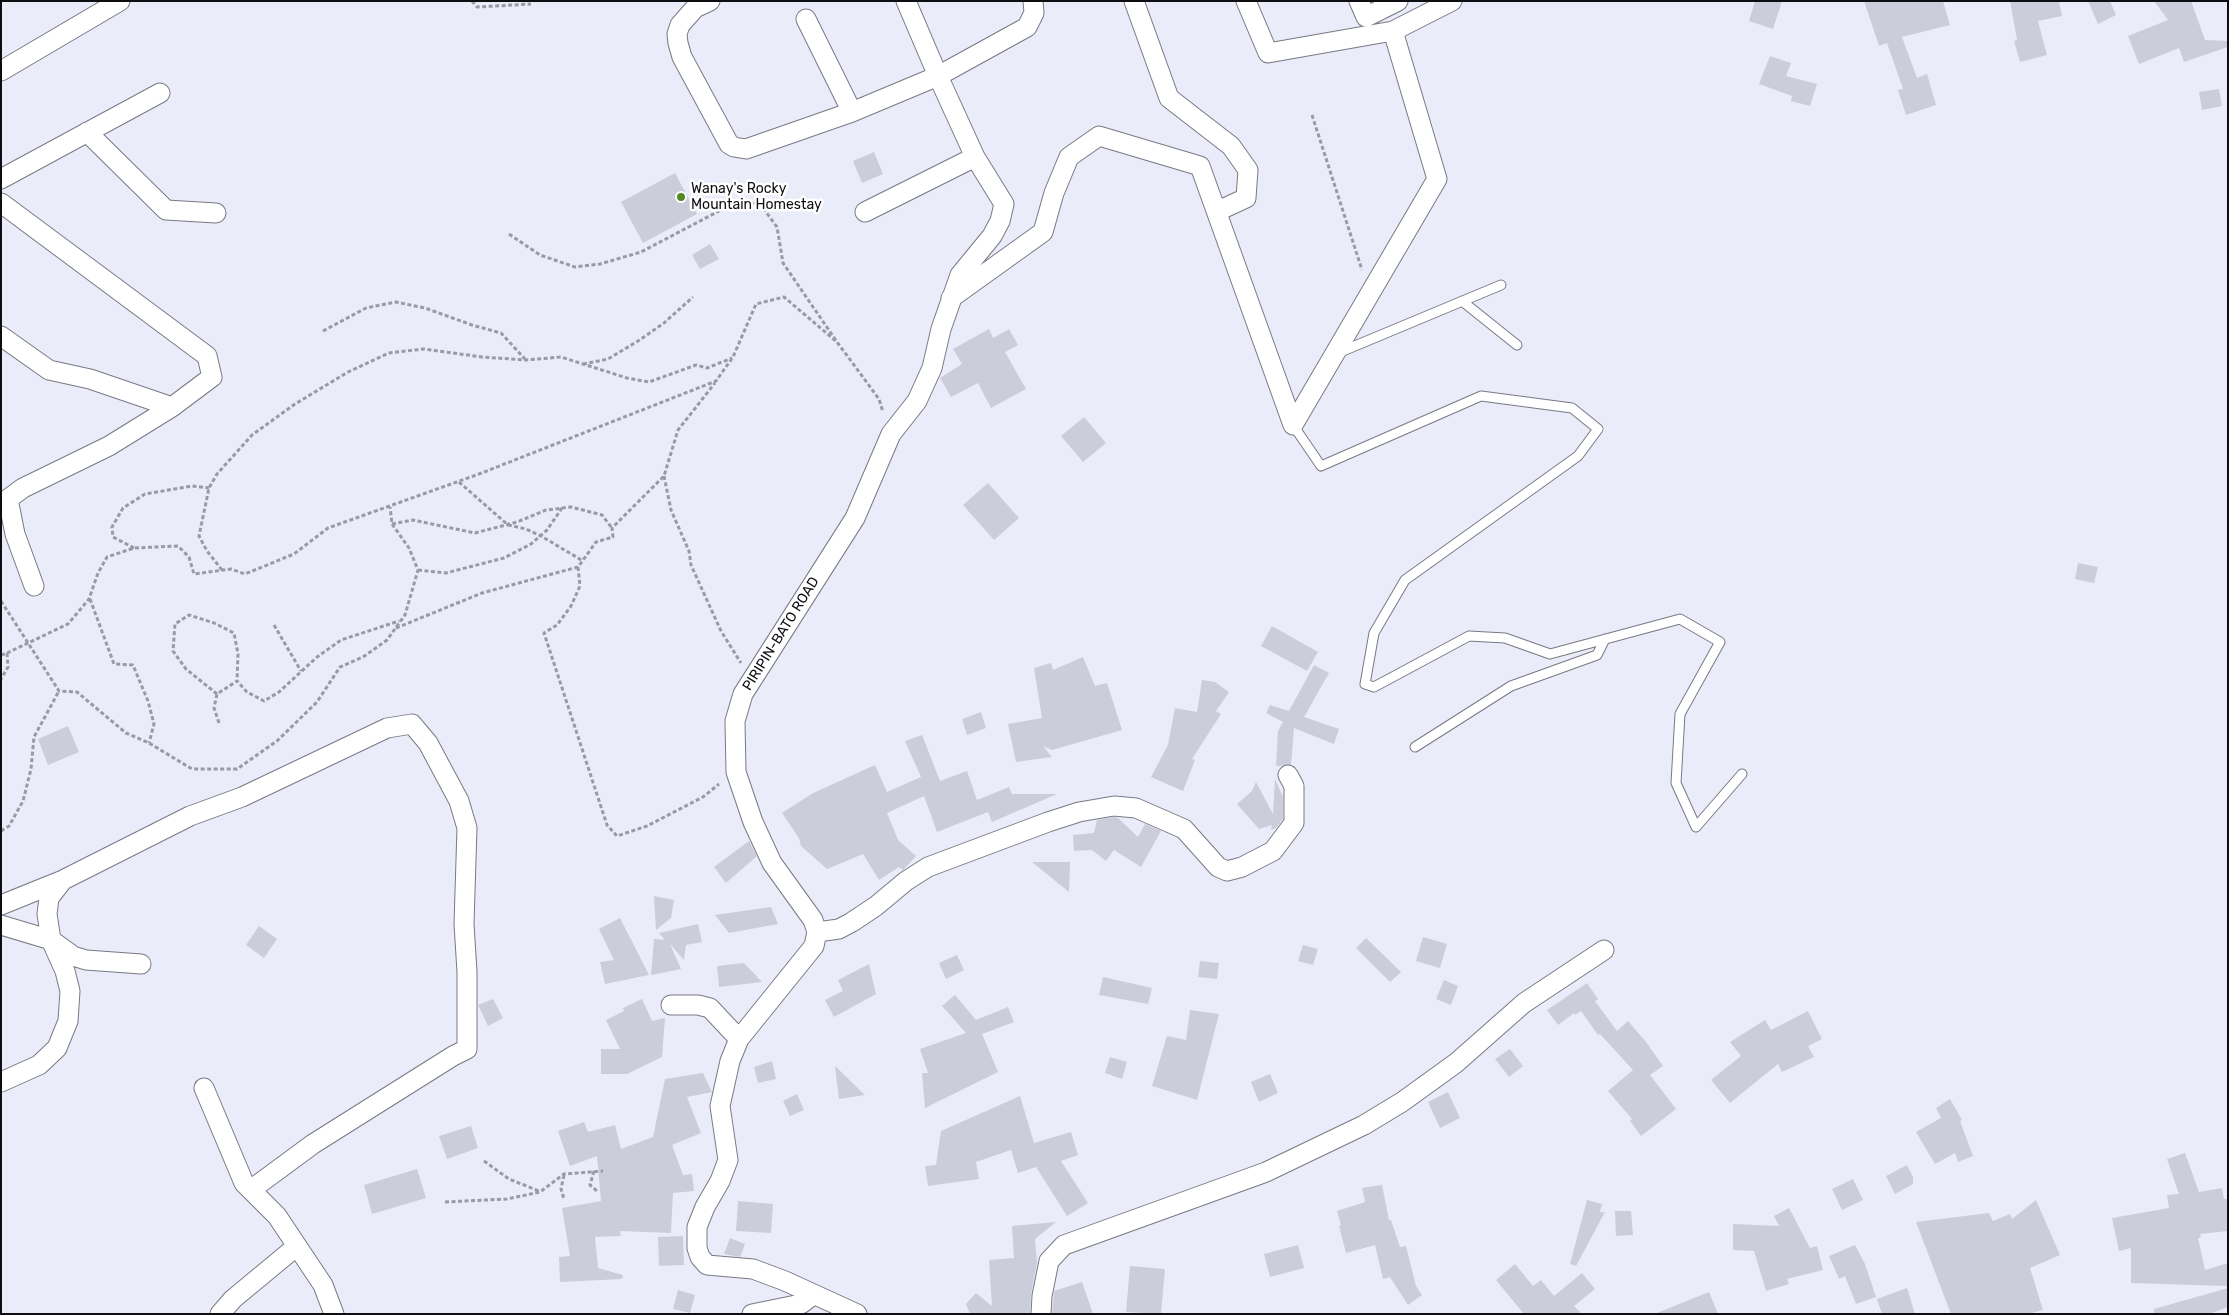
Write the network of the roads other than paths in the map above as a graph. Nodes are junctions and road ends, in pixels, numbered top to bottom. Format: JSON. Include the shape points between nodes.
{"nodes":[{"id":1,"x":120,"y":1,"type":"edge"},
{"id":2,"x":710,"y":1,"type":"edge"},
{"id":3,"x":906,"y":1,"type":"edge"},
{"id":4,"x":1033,"y":1,"type":"edge"},
{"id":5,"x":1134,"y":1,"type":"edge"},
{"id":6,"x":1246,"y":1,"type":"edge"},
{"id":7,"x":1359,"y":1,"type":"edge"},
{"id":8,"x":1398,"y":1,"type":"edge"},
{"id":9,"x":1452,"y":1,"type":"edge"},
{"id":10,"x":806,"y":20,"type":"dead end"},
{"id":11,"x":1393,"y":32,"type":"junction"},
{"id":12,"x":1,"y":71,"type":"edge"},
{"id":13,"x":938,"y":76,"type":"junction"},
{"id":14,"x":160,"y":93,"type":"dead end"},
{"id":15,"x":852,"y":112,"type":"junction"},
{"id":16,"x":87,"y":132,"type":"junction"},
{"id":17,"x":975,"y":157,"type":"junction"},
{"id":18,"x":1,"y":179,"type":"edge"},
{"id":19,"x":1,"y":203,"type":"edge"},
{"id":20,"x":1218,"y":211,"type":"junction"},
{"id":21,"x":865,"y":212,"type":"dead end"},
{"id":22,"x":216,"y":213,"type":"dead end"},
{"id":23,"x":1502,"y":285,"type":"dead end"},
{"id":24,"x":951,"y":298,"type":"junction"},
{"id":25,"x":1462,"y":301,"type":"junction"},
{"id":26,"x":1,"y":336,"type":"edge"},
{"id":27,"x":1517,"y":345,"type":"dead end"},
{"id":28,"x":1335,"y":354,"type":"junction"},
{"id":29,"x":172,"y":407,"type":"junction"},
{"id":30,"x":1293,"y":425,"type":"junction"},
{"id":31,"x":34,"y":586,"type":"dead end"},
{"id":32,"x":1605,"y":639,"type":"junction"},
{"id":33,"x":1415,"y":747,"type":"dead end"},
{"id":34,"x":1742,"y":774,"type":"dead end"},
{"id":35,"x":1288,"y":775,"type":"dead end"},
{"id":36,"x":63,"y":880,"type":"junction"},
{"id":37,"x":1,"y":905,"type":"edge"},
{"id":38,"x":1,"y":925,"type":"edge"},
{"id":39,"x":817,"y":932,"type":"junction"},
{"id":40,"x":51,"y":940,"type":"junction"},
{"id":41,"x":1604,"y":950,"type":"dead end"},
{"id":42,"x":141,"y":964,"type":"dead end"},
{"id":43,"x":671,"y":1005,"type":"dead end"},
{"id":44,"x":739,"y":1039,"type":"junction"},
{"id":45,"x":1,"y":1082,"type":"edge"},
{"id":46,"x":204,"y":1088,"type":"dead end"},
{"id":47,"x":252,"y":1189,"type":"junction"},
{"id":48,"x":297,"y":1246,"type":"junction"},
{"id":49,"x":812,"y":1293,"type":"junction"},
{"id":50,"x":220,"y":1314,"type":"edge"},
{"id":51,"x":334,"y":1314,"type":"edge"},
{"id":52,"x":752,"y":1314,"type":"edge"},
{"id":53,"x":857,"y":1314,"type":"edge"},
{"id":54,"x":1041,"y":1314,"type":"edge"}],
"edges":[{"from":1,"to":12,"type":"street"},
{"from":2,"to":15,"type":"street","via":[[695,8],[680,25],[678,43],[682,57],[734,148],[746,149]]},
{"from":3,"to":13,"type":"street"},
{"from":4,"to":13,"type":"street","via":[[1034,14],[1027,27]]},
{"from":5,"to":20,"type":"street","via":[[1169,98],[1231,146],[1248,170],[1246,198]]},
{"from":6,"to":11,"type":"street","via":[[1268,53]]},
{"from":7,"to":8,"type":"street","via":[[1366,17]]},
{"from":9,"to":11,"type":"street"},
{"from":10,"to":15,"type":"street"},
{"from":11,"to":28,"type":"street","via":[[1437,179]]},
{"from":13,"to":15,"type":"street"},
{"from":13,"to":17,"type":"street"},
{"from":14,"to":16,"type":"street"},
{"from":16,"to":18,"type":"street"},
{"from":16,"to":22,"type":"street","via":[[166,210]]},
{"from":17,"to":21,"type":"street"},
{"from":17,"to":24,"type":"street","name":"PIRIPIN-BATO ROAD","via":[[1004,204],[992,236],[960,275]]},
{"from":19,"to":29,"type":"street","via":[[207,356],[212,377]]},
{"from":20,"to":24,"type":"street","via":[[1200,166],[1099,136],[1069,157],[1043,232]]},
{"from":20,"to":30,"type":"street"},
{"from":23,"to":25,"type":"lane"},
{"from":24,"to":39,"type":"street","name":"PIRIPIN-BATO ROAD","via":[[932,368],[917,401],[891,434],[855,518],[743,694],[735,721],[736,772],[753,822],[772,863],[813,920]]},
{"from":25,"to":27,"type":"lane"},
{"from":25,"to":28,"type":"lane"},
{"from":26,"to":29,"type":"street","via":[[49,370],[90,379]]},
{"from":28,"to":30,"type":"street"},
{"from":29,"to":31,"type":"street","via":[[109,446],[23,488],[8,500],[15,534]]},
{"from":30,"to":32,"type":"lane","via":[[1321,466],[1481,396],[1572,408],[1598,429],[1578,456],[1404,580],[1374,633],[1365,684],[1374,688],[1469,636],[1505,638],[1550,654]]},
{"from":32,"to":33,"type":"lane","via":[[1597,655],[1512,686]]},
{"from":32,"to":34,"type":"lane","via":[[1680,619],[1720,642],[1680,714],[1676,783],[1696,827]]},
{"from":35,"to":39,"type":"street","via":[[1294,786],[1294,823],[1273,851],[1242,867],[1227,871],[1218,867],[1184,829],[1136,808],[1114,806],[1056,819],[928,867],[852,922],[839,929]]},
{"from":36,"to":37,"type":"street"},
{"from":36,"to":40,"type":"street","via":[[49,898],[47,914]]},
{"from":36,"to":47,"type":"street","via":[[190,816],[242,796],[387,728],[412,724],[428,743],[459,801],[467,828],[464,924],[467,1049],[313,1144]]},
{"from":38,"to":40,"type":"street"},
{"from":39,"to":44,"type":"street","via":[[814,946]]},
{"from":40,"to":42,"type":"street","via":[[73,956],[86,960]]},
{"from":40,"to":45,"type":"street","via":[[70,991],[68,1021],[57,1048],[39,1065]]},
{"from":41,"to":54,"type":"street","via":[[1524,1003],[1456,1063],[1402,1102],[1364,1124],[1266,1172],[1064,1246],[1049,1261]]},
{"from":43,"to":44,"type":"street","via":[[710,1008]]},
{"from":44,"to":49,"type":"street","via":[[730,1061],[720,1106],[728,1160],[697,1227],[697,1248],[708,1265],[754,1269]]},
{"from":46,"to":47,"type":"street","via":[[244,1183]]},
{"from":47,"to":48,"type":"street","via":[[277,1216]]},
{"from":48,"to":50,"type":"street","via":[[233,1299]]},
{"from":48,"to":51,"type":"street","via":[[323,1285]]},
{"from":49,"to":52,"type":"street","via":[[801,1304]]},
{"from":49,"to":53,"type":"street"}]}
